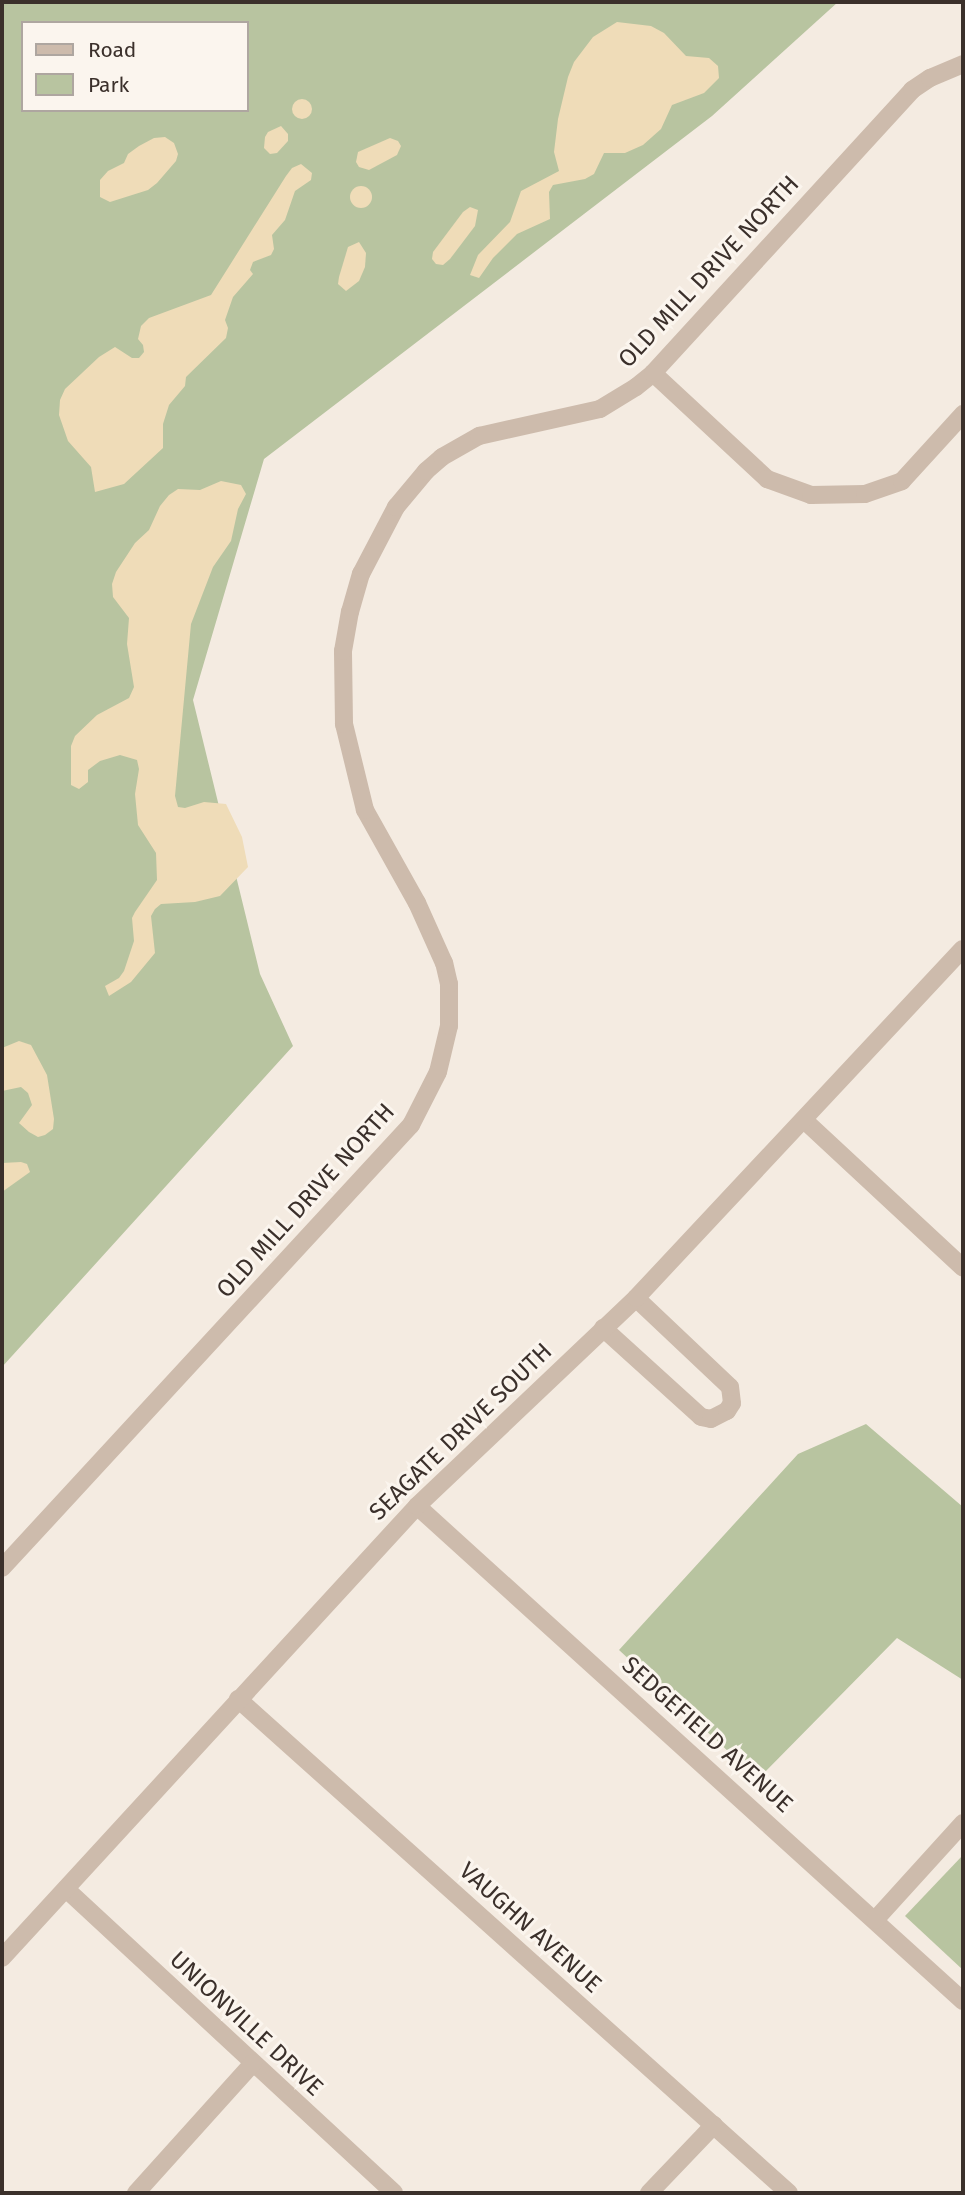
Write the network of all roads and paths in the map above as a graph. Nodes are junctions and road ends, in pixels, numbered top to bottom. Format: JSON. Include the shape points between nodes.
{"nodes":[{"id":1,"x":963,"y":64,"type":"edge"},
{"id":2,"x":653,"y":373,"type":"junction"},
{"id":3,"x":963,"y":414,"type":"edge"},
{"id":4,"x":963,"y":950,"type":"edge"},
{"id":5,"x":804,"y":1119,"type":"junction"},
{"id":6,"x":963,"y":1268,"type":"edge"},
{"id":7,"x":636,"y":1298,"type":"junction"},
{"id":8,"x":603,"y":1328,"type":"junction"},
{"id":9,"x":417,"y":1506,"type":"junction"},
{"id":10,"x":2,"y":1568,"type":"edge"},
{"id":11,"x":238,"y":1699,"type":"junction"},
{"id":12,"x":963,"y":1823,"type":"edge"},
{"id":13,"x":66,"y":1889,"type":"junction"},
{"id":14,"x":874,"y":1920,"type":"junction"},
{"id":15,"x":2,"y":1958,"type":"edge"},
{"id":16,"x":963,"y":2001,"type":"edge"},
{"id":17,"x":253,"y":2063,"type":"junction"},
{"id":18,"x":714,"y":2124,"type":"junction"},
{"id":19,"x":136,"y":2193,"type":"edge"},
{"id":20,"x":394,"y":2193,"type":"edge"},
{"id":21,"x":649,"y":2193,"type":"edge"},
{"id":22,"x":789,"y":2193,"type":"edge"}],
"edges":[{"from":1,"to":2,"type":"street","name":"OLD MILL DRIVE NORTH","via":[[912,90]]},
{"from":2,"to":3,"type":"street","via":[[767,479],[811,495],[865,494],[902,481]]},
{"from":2,"to":10,"type":"street","name":"OLD MILL DRIVE NORTH","via":[[600,409],[479,436],[459,447],[425,471],[377,537],[361,574],[343,651],[344,724],[365,810],[417,903],[444,963],[449,1026],[438,1072],[411,1125]]},
{"from":4,"to":5,"type":"street","name":"SEAGATE DRIVE SOUTH"},
{"from":5,"to":6,"type":"street"},
{"from":5,"to":7,"type":"street","name":"SEAGATE DRIVE SOUTH"},
{"from":7,"to":8,"type":"street","name":"SEAGATE DRIVE SOUTH"},
{"from":7,"to":8,"type":"street","via":[[722,1378],[732,1396],[727,1410],[711,1419],[701,1417]]},
{"from":8,"to":9,"type":"street","name":"SEAGATE DRIVE SOUTH"},
{"from":9,"to":11,"type":"street","name":"SEAGATE DRIVE SOUTH"},
{"from":9,"to":14,"type":"street","name":"SEDGEFIELD AVENUE"},
{"from":11,"to":13,"type":"street","name":"SEAGATE DRIVE SOUTH"},
{"from":11,"to":18,"type":"street","name":"VAUGHN AVENUE"},
{"from":12,"to":14,"type":"street"},
{"from":13,"to":15,"type":"street","name":"SEAGATE DRIVE SOUTH"},
{"from":13,"to":17,"type":"street","name":"UNIONVILLE DRIVE"},
{"from":14,"to":16,"type":"street","name":"SEDGEFIELD AVENUE"},
{"from":17,"to":19,"type":"street"},
{"from":17,"to":20,"type":"street","name":"UNIONVILLE DRIVE"},
{"from":18,"to":21,"type":"street"},
{"from":18,"to":22,"type":"street","name":"VAUGHN AVENUE"}]}
